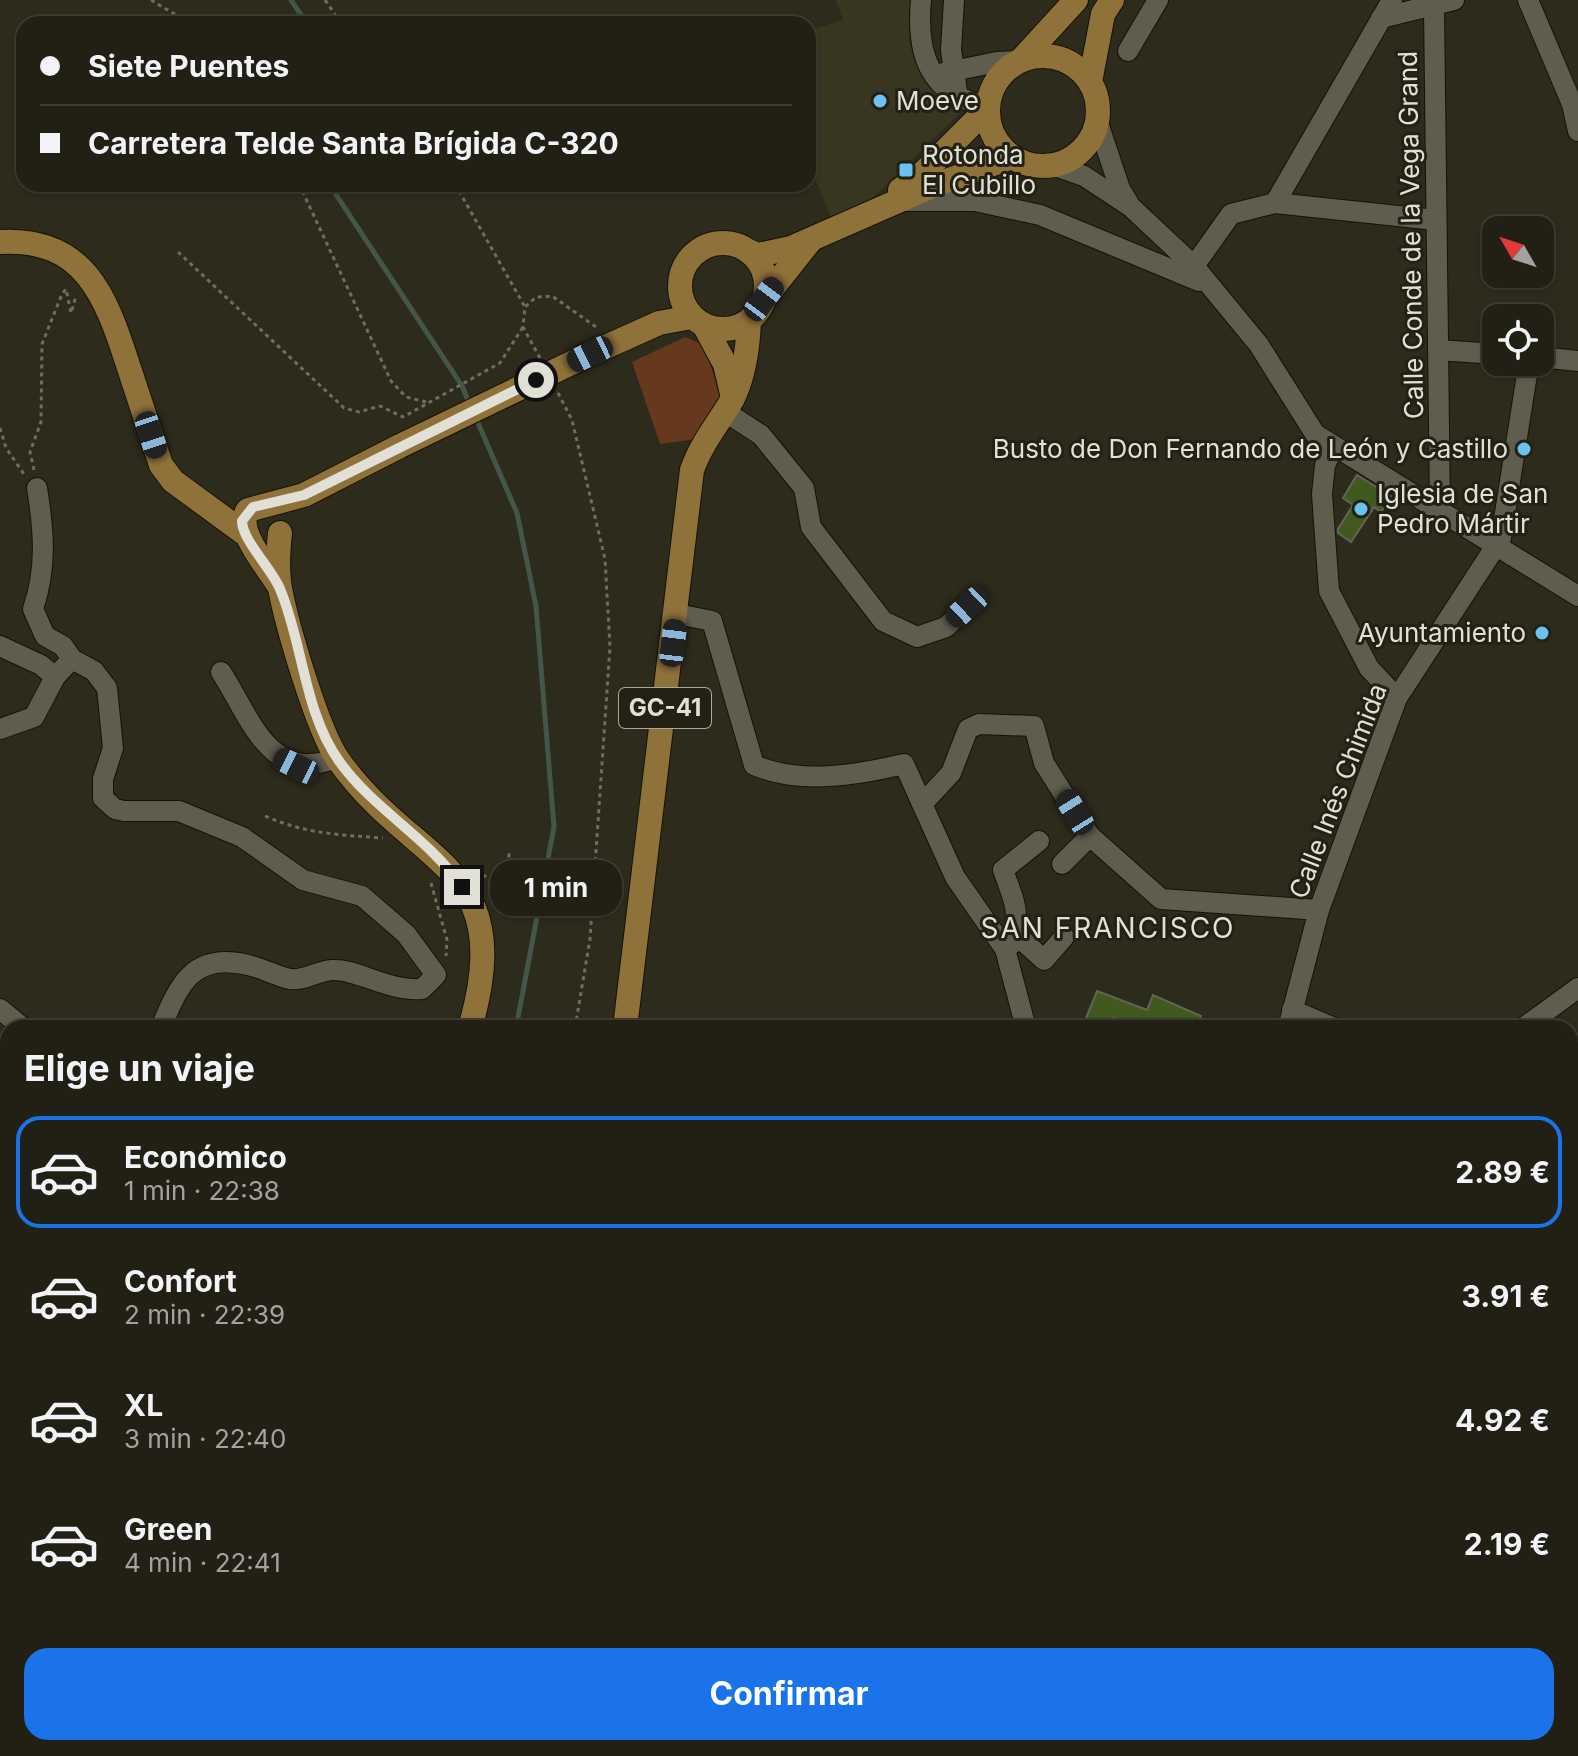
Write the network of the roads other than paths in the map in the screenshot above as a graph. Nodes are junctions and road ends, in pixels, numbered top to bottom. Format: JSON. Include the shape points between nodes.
{"nodes":[{"id":1,"x":921,"y":0,"type":"edge"},
{"id":2,"x":954,"y":0,"type":"edge"},
{"id":3,"x":1076,"y":0,"type":"edge"},
{"id":4,"x":1112,"y":0,"type":"edge"},
{"id":5,"x":1158,"y":0,"type":"edge"},
{"id":6,"x":1454,"y":0,"type":"edge"},
{"id":7,"x":1528,"y":0,"type":"edge"},
{"id":8,"x":1434,"y":6,"type":"junction"},
{"id":9,"x":1386,"y":9,"type":"edge"},
{"id":10,"x":1128,"y":51,"type":"dead end"},
{"id":11,"x":1019,"y":61,"type":"junction"},
{"id":12,"x":931,"y":72,"type":"junction"},
{"id":13,"x":954,"y":72,"type":"junction"},
{"id":14,"x":1090,"y":82,"type":"junction"},
{"id":15,"x":958,"y":98,"type":"junction"},
{"id":16,"x":987,"y":108,"type":"junction"},
{"id":17,"x":1097,"y":120,"type":"junction"},
{"id":18,"x":1578,"y":131,"type":"edge"},
{"id":19,"x":1012,"y":157,"type":"junction"},
{"id":20,"x":1052,"y":165,"type":"junction"},
{"id":21,"x":900,"y":201,"type":"junction"},
{"id":22,"x":1275,"y":203,"type":"junction"},
{"id":23,"x":1131,"y":207,"type":"junction"},
{"id":24,"x":873,"y":212,"type":"junction"},
{"id":25,"x":1436,"y":220,"type":"junction"},
{"id":26,"x":810,"y":241,"type":"junction"},
{"id":27,"x":0,"y":242,"type":"edge"},
{"id":28,"x":748,"y":251,"type":"junction"},
{"id":29,"x":1194,"y":266,"type":"junction"},
{"id":30,"x":680,"y":285,"type":"junction"},
{"id":31,"x":1222,"y":297,"type":"junction"},
{"id":32,"x":764,"y":299,"type":"junction"},
{"id":33,"x":698,"y":321,"type":"junction"},
{"id":34,"x":749,"y":321,"type":"junction"},
{"id":35,"x":638,"y":330,"type":"junction"},
{"id":36,"x":1438,"y":350,"type":"junction"},
{"id":37,"x":1482,"y":353,"type":"edge"},
{"id":38,"x":1554,"y":358,"type":"edge"},
{"id":39,"x":1578,"y":361,"type":"edge"},
{"id":40,"x":1526,"y":376,"type":"edge"},
{"id":41,"x":729,"y":404,"type":"junction"},
{"id":42,"x":1333,"y":448,"type":"junction"},
{"id":43,"x":37,"y":488,"type":"road end"},
{"id":44,"x":304,"y":495,"type":"junction"},
{"id":45,"x":193,"y":496,"type":"junction"},
{"id":46,"x":259,"y":506,"type":"junction"},
{"id":47,"x":1440,"y":512,"type":"junction"},
{"id":48,"x":281,"y":530,"type":"junction"},
{"id":49,"x":248,"y":537,"type":"junction"},
{"id":50,"x":1496,"y":546,"type":"junction"},
{"id":51,"x":280,"y":588,"type":"junction"},
{"id":52,"x":1578,"y":593,"type":"edge"},
{"id":53,"x":967,"y":607,"type":"dead end"},
{"id":54,"x":677,"y":614,"type":"junction"},
{"id":55,"x":0,"y":646,"type":"edge"},
{"id":56,"x":72,"y":659,"type":"junction"},
{"id":57,"x":221,"y":672,"type":"dead end"},
{"id":58,"x":55,"y":677,"type":"junction"},
{"id":59,"x":1397,"y":698,"type":"junction"},
{"id":60,"x":0,"y":729,"type":"edge"},
{"id":61,"x":337,"y":758,"type":"junction"},
{"id":62,"x":923,"y":803,"type":"junction"},
{"id":63,"x":1090,"y":836,"type":"junction"},
{"id":64,"x":1039,"y":841,"type":"dead end"},
{"id":65,"x":1062,"y":864,"type":"dead end"},
{"id":66,"x":1319,"y":910,"type":"junction"},
{"id":67,"x":1064,"y":937,"type":"dead end"},
{"id":68,"x":1005,"y":949,"type":"junction"},
{"id":69,"x":1578,"y":988,"type":"edge"},
{"id":70,"x":1290,"y":1019,"type":"edge"},
{"id":71,"x":164,"y":1020,"type":"edge"},
{"id":72,"x":471,"y":1020,"type":"edge"},
{"id":73,"x":626,"y":1020,"type":"edge"},
{"id":74,"x":1024,"y":1020,"type":"edge"},
{"id":75,"x":1534,"y":1020,"type":"edge"}],
"edges":[{"from":1,"to":12,"type":"street","via":[[923,57]]},
{"from":2,"to":13,"type":"street"},
{"from":3,"to":11,"type":"main road"},
{"from":4,"to":14,"type":"main road","via":[[1103,14]]},
{"from":5,"to":10,"type":"street"},
{"from":6,"to":8,"type":"street"},
{"from":7,"to":18,"type":"street","via":[[1572,104]]},
{"from":8,"to":9,"type":"street"},
{"from":8,"to":25,"type":"street","name":"Calle Conde de la Vega Grand"},
{"from":9,"to":22,"type":"street"},
{"from":11,"to":13,"type":"street"},
{"from":11,"to":14,"type":"main road","via":[[1052,56],[1067,61]]},
{"from":11,"to":16,"type":"main road","via":[[997,80]]},
{"from":12,"to":13,"type":"street"},
{"from":12,"to":15,"type":"street"},
{"from":13,"to":15,"type":"street"},
{"from":14,"to":17,"type":"main road"},
{"from":15,"to":16,"type":"street"},
{"from":16,"to":19,"type":"main road","via":[[998,144]]},
{"from":16,"to":24,"type":"main road","via":[[925,171]]},
{"from":17,"to":20,"type":"main road","via":[[1082,150]]},
{"from":17,"to":23,"type":"street"},
{"from":19,"to":20,"type":"main road"},
{"from":19,"to":21,"type":"main road"},
{"from":20,"to":23,"type":"street","via":[[1084,176]]},
{"from":21,"to":24,"type":"main road"},
{"from":21,"to":31,"type":"street","via":[[975,201],[1040,215],[1187,273]]},
{"from":22,"to":25,"type":"street"},
{"from":22,"to":29,"type":"street","via":[[1231,214]]},
{"from":23,"to":29,"type":"street"},
{"from":24,"to":26,"type":"main road"},
{"from":25,"to":36,"type":"street","name":"Calle Conde de la Vega Grand"},
{"from":26,"to":28,"type":"main road","via":[[772,254]]},
{"from":26,"to":32,"type":"main road"},
{"from":27,"to":45,"type":"main road","via":[[51,247],[81,268],[105,298],[161,465]]},
{"from":28,"to":30,"type":"main road","via":[[723,243],[698,251],[682,271]]},
{"from":28,"to":32,"type":"main road","via":[[764,272]]},
{"from":29,"to":31,"type":"street"},
{"from":30,"to":33,"type":"main road","via":[[681,296]]},
{"from":30,"to":35,"type":"main road"},
{"from":31,"to":42,"type":"street","via":[[1315,434]]},
{"from":32,"to":34,"type":"main road"},
{"from":33,"to":34,"type":"main road","via":[[727,330]]},
{"from":33,"to":35,"type":"main road"},
{"from":33,"to":41,"type":"main road","via":[[725,364]]},
{"from":34,"to":41,"type":"main road","number":"GC-41","via":[[742,372]]},
{"from":35,"to":44,"type":"main road","bridge":true},
{"from":36,"to":37,"type":"street"},
{"from":36,"to":47,"type":"street","name":"Calle Conde de la Vega Grand"},
{"from":38,"to":39,"type":"street"},
{"from":40,"to":50,"type":"street"},
{"from":41,"to":53,"type":"street","via":[[804,488],[811,527],[883,621],[917,637],[946,627]]},
{"from":41,"to":54,"type":"main road","number":"GC-41","via":[[699,449],[692,470]]},
{"from":42,"to":47,"type":"street"},
{"from":42,"to":59,"type":"street","via":[[1322,494],[1329,591],[1369,668]]},
{"from":43,"to":56,"type":"street","via":[[44,529],[43,581],[33,609],[45,636],[63,646]]},
{"from":44,"to":46,"type":"main road"},
{"from":44,"to":48,"type":"main road"},
{"from":45,"to":46,"type":"main road"},
{"from":45,"to":49,"type":"main road"},
{"from":46,"to":48,"type":"main road","via":[[280,514]]},
{"from":46,"to":49,"type":"main road","via":[[244,515]]},
{"from":47,"to":50,"type":"street"},
{"from":48,"to":49,"type":"main road","via":[[270,543]]},
{"from":48,"to":51,"type":"main road"},
{"from":49,"to":51,"type":"main road"},
{"from":50,"to":52,"type":"street"},
{"from":50,"to":59,"type":"street","name":"Calle Inés Chimida"},
{"from":51,"to":61,"type":"main road","via":[[316,710]]},
{"from":54,"to":62,"type":"street","via":[[712,621],[754,765],[774,774],[852,776],[904,764]]},
{"from":54,"to":73,"type":"main road","number":"GC-41"},
{"from":55,"to":58,"type":"street"},
{"from":56,"to":58,"type":"street"},
{"from":56,"to":71,"type":"street","via":[[94,671],[107,688],[113,748],[101,789],[109,805],[124,811],[179,811],[242,837],[303,880],[362,896],[406,934],[436,975],[422,989],[407,990],[333,969],[291,979],[219,960],[197,968],[175,992]]},
{"from":57,"to":61,"type":"street","via":[[276,756],[296,766],[314,767]]},
{"from":58,"to":60,"type":"street","via":[[34,717]]},
{"from":59,"to":66,"type":"street","name":"Calle Inés Chimida"},
{"from":61,"to":72,"type":"main road","via":[[386,813],[442,861],[472,902],[484,950]]},
{"from":62,"to":63,"type":"street","via":[[951,773],[968,729],[979,724],[1034,726],[1044,763]]},
{"from":62,"to":68,"type":"street","via":[[955,877]]},
{"from":63,"to":65,"type":"street"},
{"from":63,"to":66,"type":"street","via":[[1161,899]]},
{"from":64,"to":68,"type":"street","via":[[1003,870],[1018,913]]},
{"from":66,"to":70,"type":"street","name":"Calle Inés Chimida"},
{"from":67,"to":68,"type":"street","via":[[1044,960],[1020,938]]},
{"from":68,"to":74,"type":"street"},
{"from":69,"to":75,"type":"street"}]}
